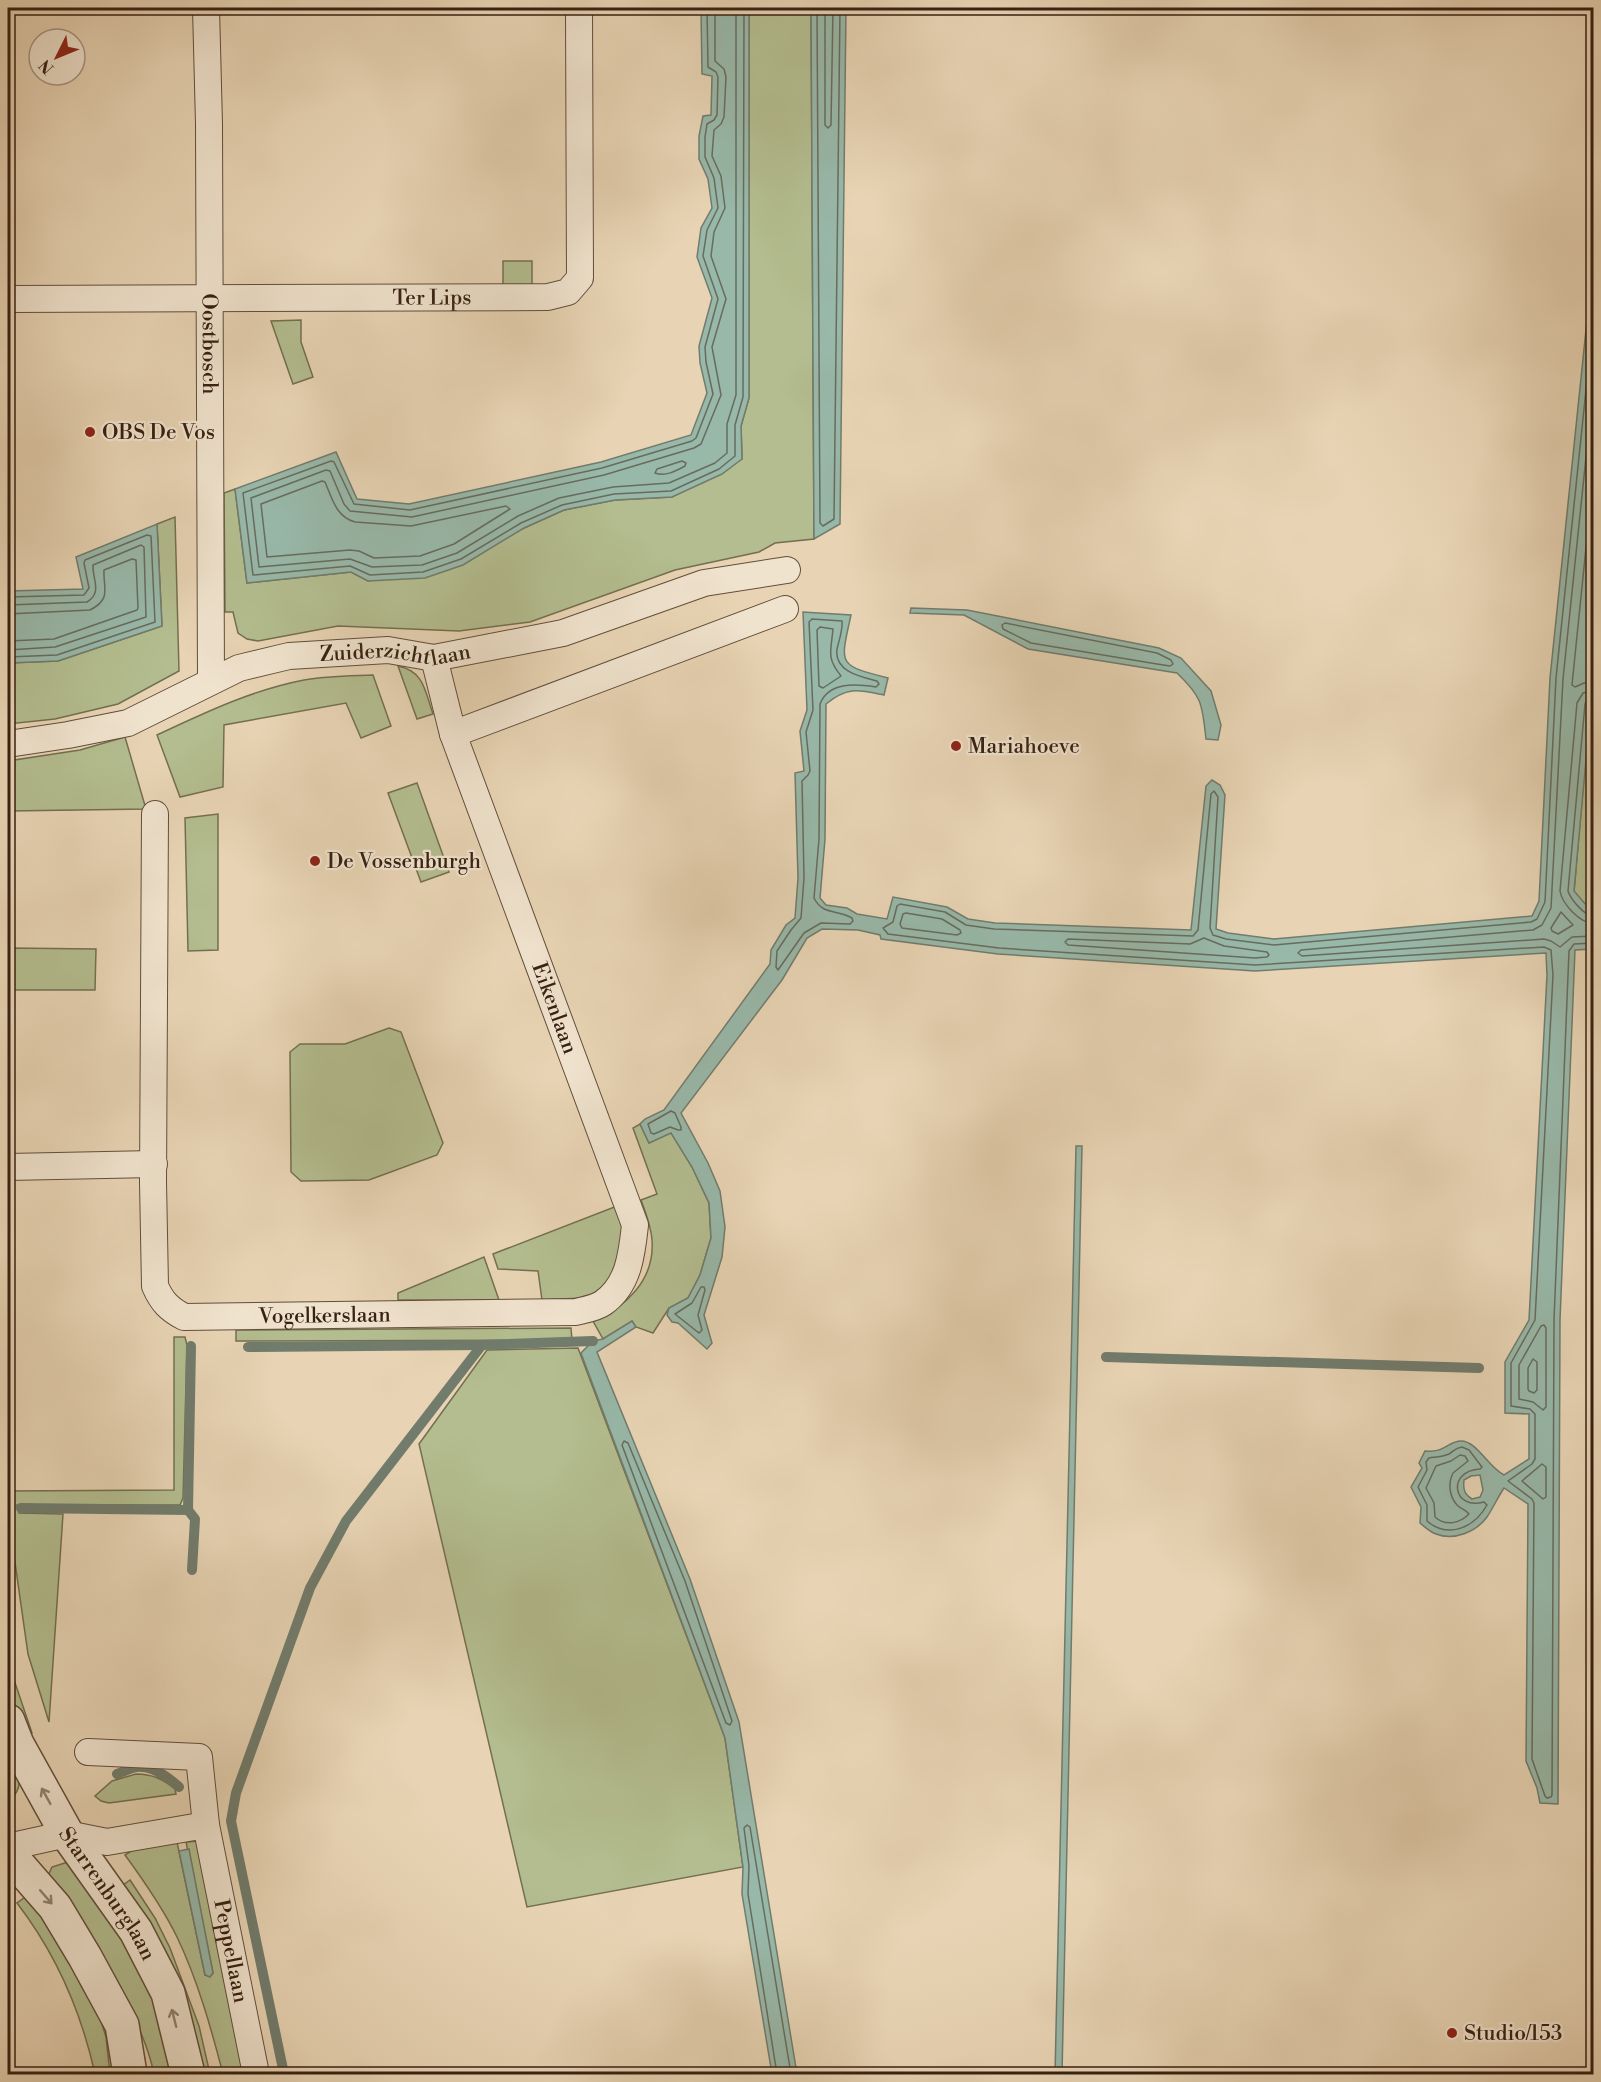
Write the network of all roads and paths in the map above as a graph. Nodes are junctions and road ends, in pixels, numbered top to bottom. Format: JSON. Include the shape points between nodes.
{"nodes":[{"id":1,"x":206,"y":8,"type":"edge"},
{"id":2,"x":579,"y":8,"type":"edge"},
{"id":3,"x":209,"y":298,"type":"junction"},
{"id":4,"x":8,"y":300,"type":"edge"},
{"id":5,"x":787,"y":570,"type":"dead end"},
{"id":6,"x":785,"y":609,"type":"dead end"},
{"id":7,"x":434,"y":658,"type":"junction"},
{"id":8,"x":211,"y":681,"type":"junction"},
{"id":9,"x":453,"y":734,"type":"junction"},
{"id":10,"x":8,"y":744,"type":"edge"},
{"id":11,"x":155,"y":814,"type":"dead end"},
{"id":12,"x":154,"y":1164,"type":"junction"},
{"id":13,"x":8,"y":1167,"type":"edge"},
{"id":14,"x":621,"y":1284,"type":"joint"},
{"id":15,"x":8,"y":1721,"type":"edge"},
{"id":16,"x":88,"y":1752,"type":"dead end"},
{"id":17,"x":206,"y":1825,"type":"junction"},
{"id":18,"x":67,"y":1834,"type":"junction"},
{"id":19,"x":8,"y":1847,"type":"edge"},
{"id":20,"x":8,"y":1853,"type":"edge"},
{"id":21,"x":130,"y":2074,"type":"edge"},
{"id":22,"x":188,"y":2074,"type":"edge"},
{"id":23,"x":256,"y":2074,"type":"edge"}],
"edges":[{"from":1,"to":3,"type":"street","name":"Oostbosch"},
{"from":2,"to":3,"type":"street","name":"Ter Lips","via":[[580,278],[568,292],[548,297]]},
{"from":3,"to":4,"type":"street","name":"Ter Lips"},
{"from":3,"to":8,"type":"street","name":"Oostbosch"},
{"from":5,"to":7,"type":"street","name":"Zuiderzichtlaan","via":[[704,583],[563,633]]},
{"from":6,"to":9,"type":"street"},
{"from":7,"to":8,"type":"street","name":"Zuiderzichtlaan","via":[[388,650],[289,656],[239,668]]},
{"from":7,"to":9,"type":"street","name":"Eikenlaan"},
{"from":8,"to":10,"type":"street","name":"Zuiderzichtlaan","via":[[128,723]]},
{"from":9,"to":14,"type":"street","name":"Eikenlaan","via":[[635,1225],[631,1260]]},
{"from":11,"to":12,"type":"street","name":"Vogelkerslaan"},
{"from":12,"to":13,"type":"street"},
{"from":12,"to":14,"type":"street","name":"Vogelkerslaan","via":[[155,1286],[168,1308],[184,1317],[576,1312],[603,1304]]},
{"from":18,"to":15,"type":"street","name":"Starrenburglaan","one_way":true},
{"from":16,"to":17,"type":"street","name":"Peppellaan","via":[[199,1757]]},
{"from":17,"to":18,"type":"street","via":[[107,1842]]},
{"from":17,"to":23,"type":"street","name":"Peppellaan"},
{"from":18,"to":19,"type":"street"},
{"from":22,"to":18,"type":"street","name":"Starrenburglaan","one_way":true,"via":[[168,1993],[136,1931]]},
{"from":20,"to":21,"type":"street","one_way":true,"via":[[55,1907],[85,1957],[122,2025]]}]}
